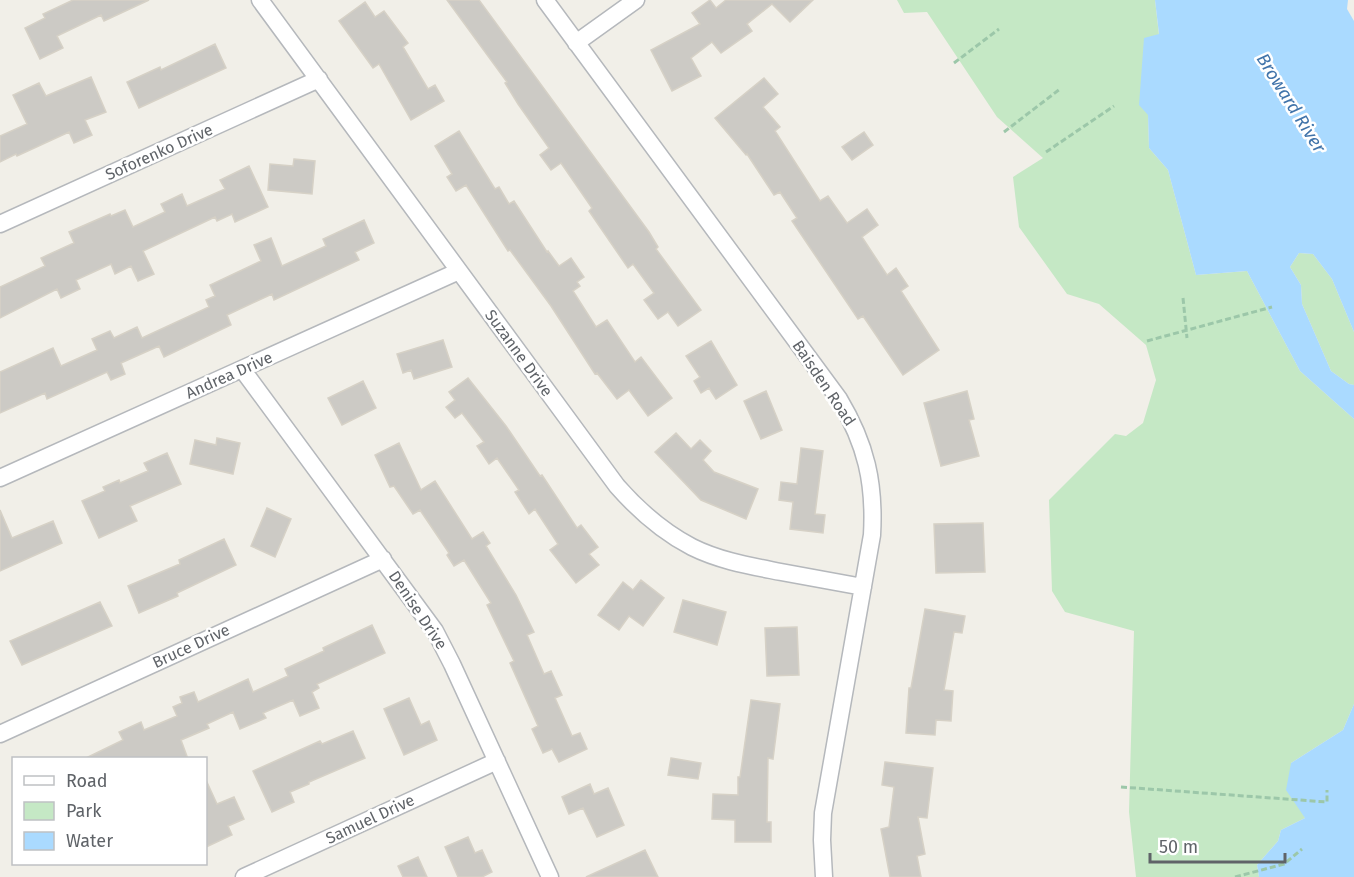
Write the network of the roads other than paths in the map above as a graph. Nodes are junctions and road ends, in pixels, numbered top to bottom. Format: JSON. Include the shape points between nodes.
{"nodes":[{"id":1,"x":260,"y":0,"type":"edge"},
{"id":2,"x":545,"y":0,"type":"edge"},
{"id":3,"x":636,"y":0,"type":"edge"},
{"id":4,"x":576,"y":43,"type":"junction"},
{"id":5,"x":319,"y":79,"type":"junction"},
{"id":6,"x":0,"y":224,"type":"edge"},
{"id":7,"x":459,"y":271,"type":"junction"},
{"id":8,"x":242,"y":369,"type":"junction"},
{"id":9,"x":0,"y":478,"type":"edge"},
{"id":10,"x":383,"y":559,"type":"junction"},
{"id":11,"x":863,"y":586,"type":"junction"},
{"id":12,"x":0,"y":734,"type":"edge"},
{"id":13,"x":498,"y":761,"type":"junction"},
{"id":14,"x":243,"y":877,"type":"edge"},
{"id":15,"x":550,"y":877,"type":"edge"},
{"id":16,"x":824,"y":877,"type":"edge"}],
"edges":[{"from":1,"to":5,"type":"street","name":"Suzanne Drive"},
{"from":2,"to":4,"type":"street","name":"Baisden Road"},
{"from":3,"to":4,"type":"street"},
{"from":4,"to":11,"type":"street","name":"Baisden Road","via":[[853,423],[865,452],[874,507]]},
{"from":5,"to":6,"type":"street","name":"Soforenko Drive"},
{"from":5,"to":7,"type":"street","name":"Suzanne Drive"},
{"from":7,"to":8,"type":"street","name":"Andrea Drive"},
{"from":7,"to":11,"type":"street","name":"Suzanne Drive","via":[[617,486],[663,530],[692,547],[742,565]]},
{"from":8,"to":9,"type":"street","name":"Andrea Drive"},
{"from":8,"to":10,"type":"street","name":"Denise Drive"},
{"from":10,"to":12,"type":"street","name":"Bruce Drive"},
{"from":10,"to":13,"type":"street","name":"Denise Drive","via":[[435,631]]},
{"from":11,"to":16,"type":"street","name":"Baisden Road","via":[[823,813]]},
{"from":13,"to":14,"type":"street","name":"Samuel Drive"},
{"from":13,"to":15,"type":"street","name":"Denise Drive"}]}
